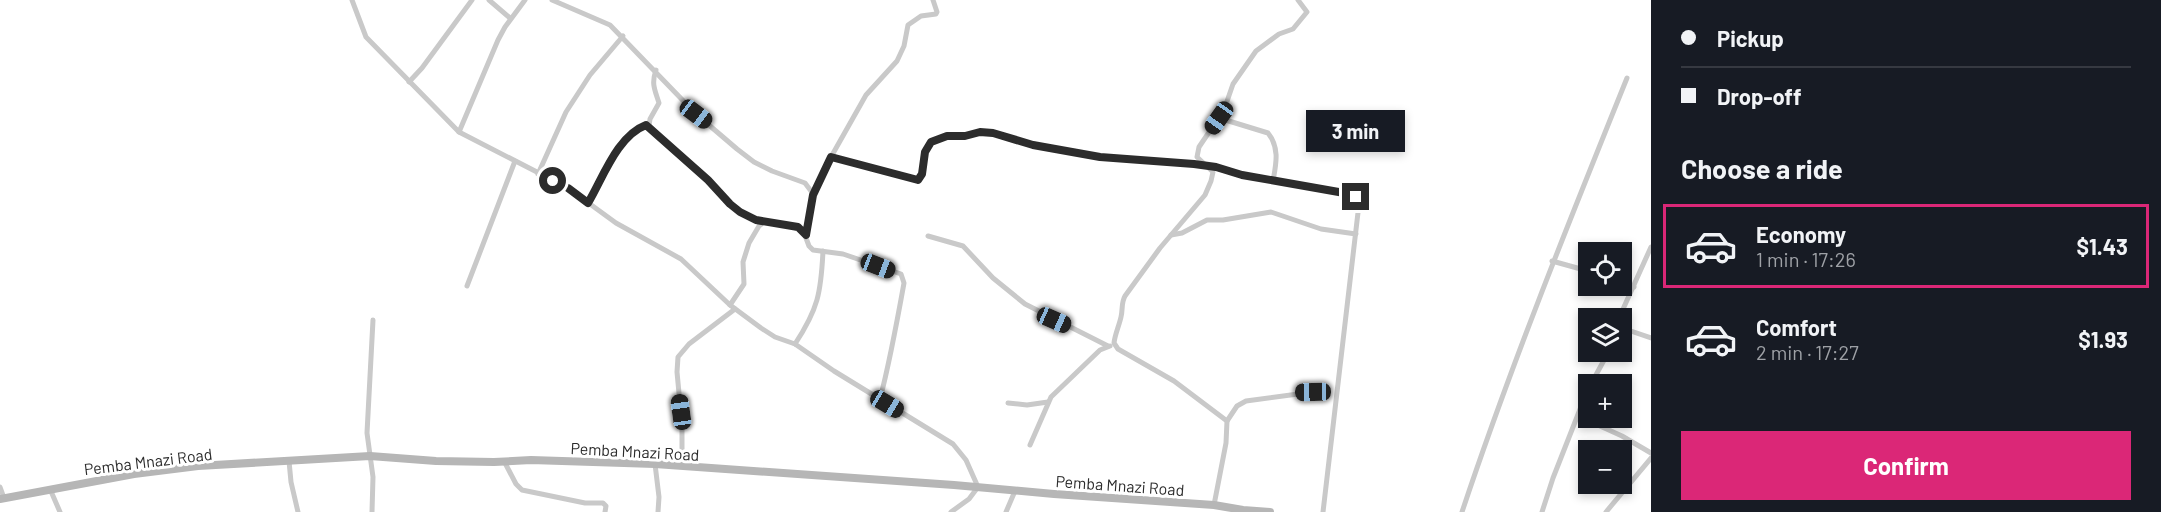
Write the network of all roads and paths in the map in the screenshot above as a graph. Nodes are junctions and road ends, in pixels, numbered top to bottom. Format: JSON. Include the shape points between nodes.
{"nodes":[{"id":1,"x":351,"y":0,"type":"edge"},
{"id":2,"x":472,"y":0,"type":"edge"},
{"id":3,"x":489,"y":0,"type":"edge"},
{"id":4,"x":525,"y":0,"type":"edge"},
{"id":5,"x":552,"y":0,"type":"edge"},
{"id":6,"x":933,"y":0,"type":"edge"},
{"id":7,"x":1298,"y":0,"type":"edge"},
{"id":8,"x":510,"y":18,"type":"junction"},
{"id":9,"x":623,"y":36,"type":"junction"},
{"id":10,"x":656,"y":70,"type":"junction"},
{"id":11,"x":1627,"y":78,"type":"dead end"},
{"id":12,"x":409,"y":82,"type":"junction"},
{"id":13,"x":1219,"y":118,"type":"junction"},
{"id":14,"x":649,"y":126,"type":"junction"},
{"id":15,"x":459,"y":132,"type":"junction"},
{"id":16,"x":831,"y":157,"type":"junction"},
{"id":17,"x":515,"y":161,"type":"junction"},
{"id":18,"x":1208,"y":166,"type":"junction"},
{"id":19,"x":538,"y":174,"type":"junction"},
{"id":20,"x":1273,"y":180,"type":"junction"},
{"id":21,"x":813,"y":195,"type":"junction"},
{"id":22,"x":588,"y":203,"type":"junction"},
{"id":23,"x":764,"y":222,"type":"junction"},
{"id":24,"x":1356,"y":234,"type":"junction"},
{"id":25,"x":806,"y":235,"type":"junction"},
{"id":26,"x":1171,"y":235,"type":"junction"},
{"id":27,"x":928,"y":236,"type":"dead end"},
{"id":28,"x":1651,"y":247,"type":"edge"},
{"id":29,"x":824,"y":251,"type":"junction"},
{"id":30,"x":1552,"y":261,"type":"junction"},
{"id":31,"x":1578,"y":268,"type":"edge"},
{"id":32,"x":467,"y":286,"type":"dead end"},
{"id":33,"x":1634,"y":287,"type":"joint"},
{"id":34,"x":733,"y":307,"type":"junction"},
{"id":35,"x":1624,"y":308,"type":"edge"},
{"id":36,"x":373,"y":320,"type":"dead end"},
{"id":37,"x":1632,"y":331,"type":"edge"},
{"id":38,"x":1651,"y":338,"type":"edge"},
{"id":39,"x":795,"y":344,"type":"junction"},
{"id":40,"x":1112,"y":346,"type":"junction"},
{"id":41,"x":1313,"y":392,"type":"dead end"},
{"id":42,"x":880,"y":399,"type":"junction"},
{"id":43,"x":1048,"y":402,"type":"junction"},
{"id":44,"x":1008,"y":403,"type":"dead end"},
{"id":45,"x":1578,"y":416,"type":"edge"},
{"id":46,"x":1227,"y":421,"type":"junction"},
{"id":47,"x":1604,"y":428,"type":"edge"},
{"id":48,"x":1030,"y":444,"type":"dead end"},
{"id":49,"x":1651,"y":453,"type":"edge"},
{"id":50,"x":370,"y":456,"type":"junction"},
{"id":51,"x":1651,"y":458,"type":"edge"},
{"id":52,"x":289,"y":461,"type":"junction"},
{"id":53,"x":504,"y":461,"type":"junction"},
{"id":54,"x":655,"y":464,"type":"junction"},
{"id":55,"x":682,"y":466,"type":"junction"},
{"id":56,"x":0,"y":487,"type":"edge"},
{"id":57,"x":978,"y":487,"type":"junction"},
{"id":58,"x":50,"y":488,"type":"junction"},
{"id":59,"x":1015,"y":491,"type":"junction"},
{"id":60,"x":2,"y":498,"type":"edge"},
{"id":61,"x":1214,"y":505,"type":"junction"},
{"id":62,"x":1244,"y":511,"type":"edge"},
{"id":63,"x":60,"y":512,"type":"edge"},
{"id":64,"x":298,"y":512,"type":"edge"},
{"id":65,"x":372,"y":512,"type":"edge"},
{"id":66,"x":605,"y":512,"type":"edge"},
{"id":67,"x":658,"y":512,"type":"edge"},
{"id":68,"x":951,"y":512,"type":"edge"},
{"id":69,"x":1006,"y":512,"type":"edge"},
{"id":70,"x":1270,"y":512,"type":"edge"},
{"id":71,"x":1323,"y":512,"type":"edge"},
{"id":72,"x":1462,"y":512,"type":"edge"},
{"id":73,"x":1542,"y":512,"type":"edge"},
{"id":74,"x":1606,"y":512,"type":"edge"}],
"edges":[{"from":1,"to":12,"type":"street","via":[[366,37]]},
{"from":2,"to":12,"type":"street"},
{"from":3,"to":8,"type":"street"},
{"from":4,"to":8,"type":"street"},
{"from":5,"to":9,"type":"street","via":[[603,22]]},
{"from":6,"to":16,"type":"street","via":[[936,14],[921,16],[908,25],[897,61],[866,95]]},
{"from":7,"to":13,"type":"street","via":[[1307,14],[1293,30],[1279,34],[1256,51],[1233,84]]},
{"from":8,"to":15,"type":"street"},
{"from":9,"to":10,"type":"street"},
{"from":9,"to":19,"type":"street","via":[[566,112]]},
{"from":10,"to":14,"type":"street","via":[[653,88],[659,103]]},
{"from":10,"to":21,"type":"street","via":[[696,114],[737,149],[772,171],[805,183]]},
{"from":11,"to":30,"type":"street"},
{"from":12,"to":15,"type":"street"},
{"from":13,"to":18,"type":"street","via":[[1196,153]]},
{"from":13,"to":20,"type":"street","via":[[1268,133],[1276,152]]},
{"from":14,"to":22,"type":"street","via":[[637,129],[617,151]]},
{"from":14,"to":23,"type":"street","via":[[730,204]]},
{"from":15,"to":17,"type":"street"},
{"from":16,"to":18,"type":"street","via":[[918,180],[931,142],[980,132],[1100,157]]},
{"from":16,"to":21,"type":"street"},
{"from":17,"to":19,"type":"street"},
{"from":17,"to":32,"type":"street"},
{"from":18,"to":20,"type":"street"},
{"from":18,"to":26,"type":"street","via":[[1213,174],[1205,195]]},
{"from":19,"to":22,"type":"street"},
{"from":20,"to":24,"type":"street","via":[[1356,197]]},
{"from":21,"to":25,"type":"street"},
{"from":22,"to":34,"type":"street","via":[[681,260]]},
{"from":23,"to":25,"type":"street","via":[[798,227]]},
{"from":23,"to":34,"type":"street","via":[[744,255],[744,284]]},
{"from":24,"to":26,"type":"street","via":[[1321,230],[1271,212],[1207,220]]},
{"from":24,"to":71,"type":"street"},
{"from":25,"to":29,"type":"street","via":[[813,250]]},
{"from":26,"to":40,"type":"street","via":[[1123,298]]},
{"from":27,"to":40,"type":"street","via":[[963,246],[1025,304]]},
{"from":28,"to":33,"type":"street"},
{"from":29,"to":39,"type":"street","via":[[818,303]]},
{"from":29,"to":42,"type":"street","via":[[843,254],[903,278]]},
{"from":30,"to":31,"type":"street"},
{"from":30,"to":72,"type":"street"},
{"from":33,"to":35,"type":"street"},
{"from":34,"to":39,"type":"street","via":[[768,333]]},
{"from":34,"to":55,"type":"street","via":[[678,357]]},
{"from":36,"to":50,"type":"street","via":[[367,433]]},
{"from":37,"to":38,"type":"street"},
{"from":39,"to":42,"type":"street"},
{"from":40,"to":43,"type":"street","via":[[1100,350]]},
{"from":40,"to":46,"type":"street","via":[[1174,381]]},
{"from":41,"to":46,"type":"street","via":[[1246,401],[1237,406]]},
{"from":42,"to":57,"type":"street","via":[[953,444],[966,460]]},
{"from":43,"to":44,"type":"street"},
{"from":43,"to":48,"type":"street"},
{"from":45,"to":73,"type":"street"},
{"from":46,"to":61,"type":"street"},
{"from":47,"to":49,"type":"street"},
{"from":50,"to":52,"type":"main road","name":"Pemba Mnazi Road"},
{"from":50,"to":53,"type":"main road","name":"Pemba Mnazi Road"},
{"from":50,"to":65,"type":"street"},
{"from":51,"to":74,"type":"street"},
{"from":52,"to":58,"type":"main road","name":"Pemba Mnazi Road","via":[[198,466]]},
{"from":52,"to":64,"type":"street"},
{"from":53,"to":54,"type":"main road","name":"Pemba Mnazi Road"},
{"from":53,"to":66,"type":"street","via":[[522,490],[603,503]]},
{"from":54,"to":55,"type":"main road","name":"Pemba Mnazi Road"},
{"from":54,"to":67,"type":"street"},
{"from":55,"to":57,"type":"main road","name":"Pemba Mnazi Road"},
{"from":56,"to":60,"type":"street"},
{"from":57,"to":59,"type":"main road","name":"Pemba Mnazi Road"},
{"from":57,"to":68,"type":"street","via":[[969,500]]},
{"from":58,"to":60,"type":"main road","name":"Pemba Mnazi Road"},
{"from":58,"to":63,"type":"street"},
{"from":59,"to":61,"type":"main road","name":"Pemba Mnazi Road"},
{"from":59,"to":69,"type":"street"},
{"from":61,"to":62,"type":"main road","name":"Pemba Mnazi Road"},
{"from":62,"to":70,"type":"main road","name":"Pemba Mnazi Road"}]}
